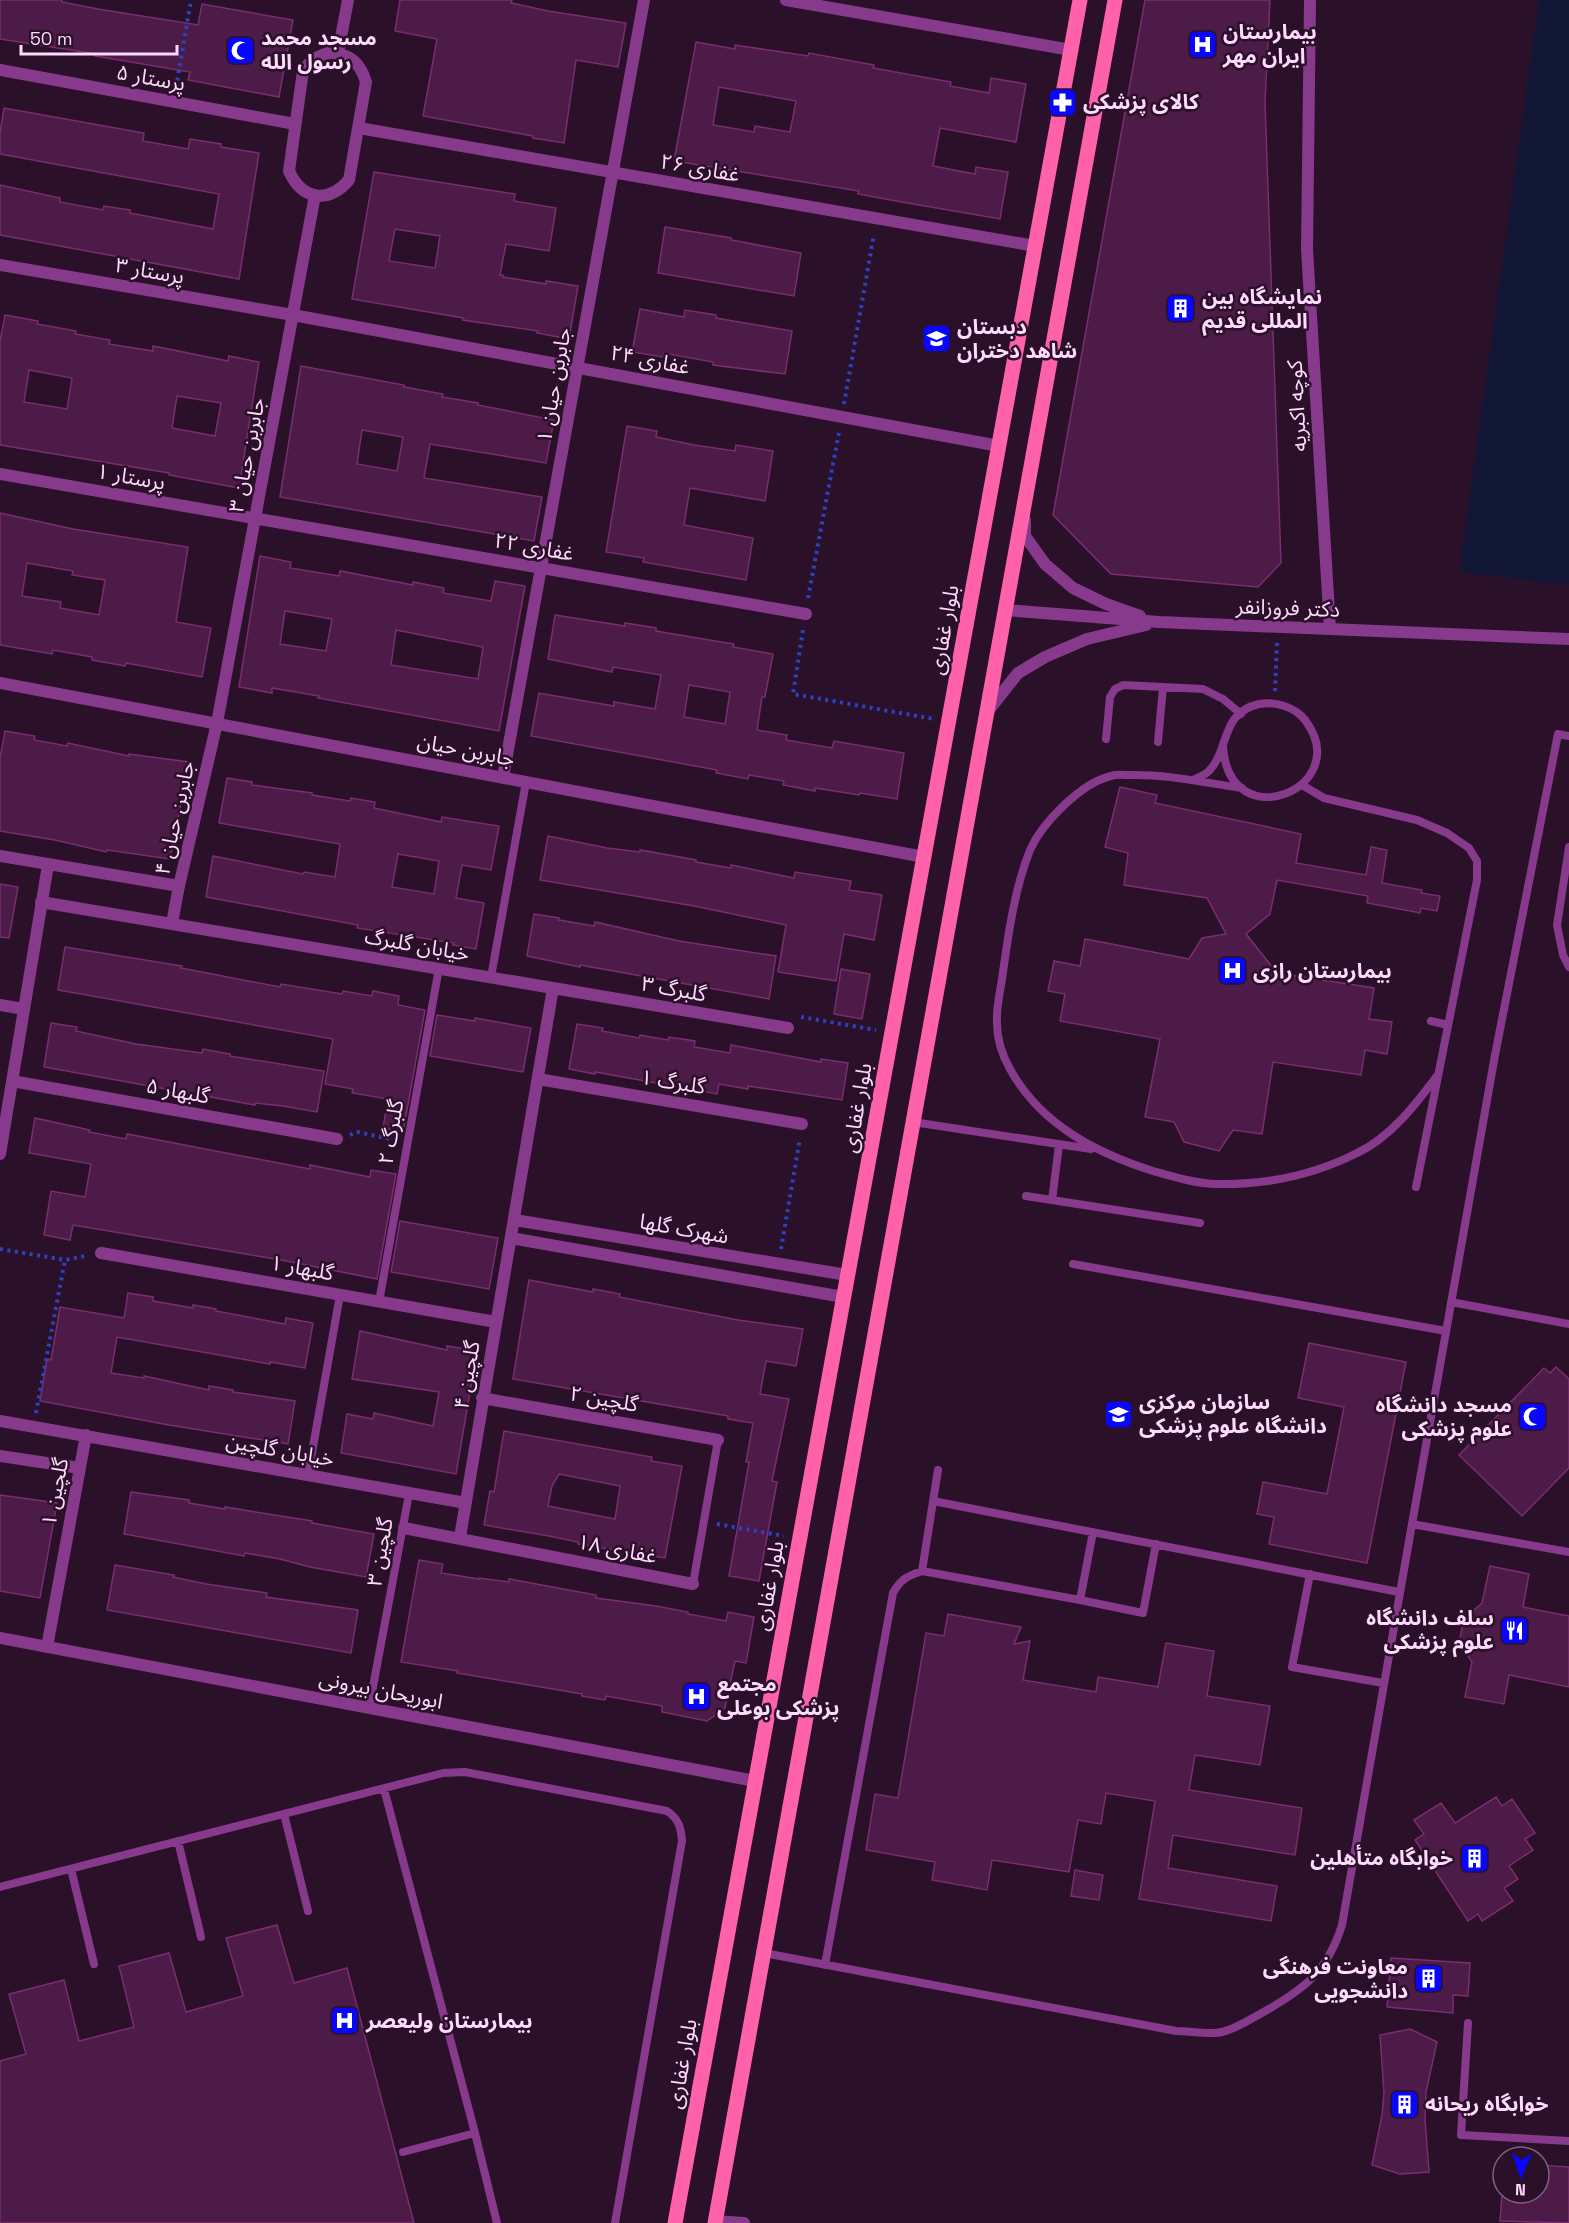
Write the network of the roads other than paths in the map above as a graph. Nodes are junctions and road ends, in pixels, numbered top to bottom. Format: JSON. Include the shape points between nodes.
{"nodes":[{"id":1,"x":348,"y":0,"type":"edge"},
{"id":2,"x":644,"y":0,"type":"edge"},
{"id":3,"x":786,"y":0,"type":"edge"},
{"id":4,"x":1080,"y":0,"type":"edge"},
{"id":5,"x":1115,"y":0,"type":"edge"},
{"id":6,"x":1310,"y":0,"type":"edge"},
{"id":7,"x":1071,"y":50,"type":"junction"},
{"id":8,"x":338,"y":53,"type":"junction"},
{"id":9,"x":0,"y":70,"type":"edge"},
{"id":10,"x":295,"y":124,"type":"junction"},
{"id":11,"x":359,"y":128,"type":"junction"},
{"id":12,"x":612,"y":173,"type":"junction"},
{"id":13,"x":315,"y":195,"type":"junction"},
{"id":14,"x":1035,"y":246,"type":"junction"},
{"id":15,"x":0,"y":265,"type":"edge"},
{"id":16,"x":293,"y":315,"type":"junction"},
{"id":17,"x":577,"y":366,"type":"junction"},
{"id":18,"x":999,"y":446,"type":"junction"},
{"id":19,"x":0,"y":474,"type":"edge"},
{"id":20,"x":1024,"y":504,"type":"junction"},
{"id":21,"x":255,"y":518,"type":"junction"},
{"id":22,"x":541,"y":568,"type":"junction"},
{"id":23,"x":1005,"y":610,"type":"junction"},
{"id":24,"x":806,"y":614,"type":"road end"},
{"id":25,"x":1159,"y":622,"type":"junction"},
{"id":26,"x":1329,"y":629,"type":"junction"},
{"id":27,"x":1569,"y":639,"type":"edge"},
{"id":28,"x":0,"y":683,"type":"edge"},
{"id":29,"x":1163,"y":687,"type":"junction"},
{"id":30,"x":987,"y":712,"type":"junction"},
{"id":31,"x":1241,"y":714,"type":"junction"},
{"id":32,"x":217,"y":723,"type":"junction"},
{"id":33,"x":1569,"y":736,"type":"edge"},
{"id":34,"x":1106,"y":739,"type":"dead end"},
{"id":35,"x":1158,"y":742,"type":"dead end"},
{"id":36,"x":1222,"y":747,"type":"junction"},
{"id":37,"x":503,"y":777,"type":"junction"},
{"id":38,"x":1192,"y":780,"type":"junction"},
{"id":39,"x":526,"y":782,"type":"junction"},
{"id":40,"x":1302,"y":785,"type":"junction"},
{"id":41,"x":1242,"y":788,"type":"junction"},
{"id":42,"x":1569,"y":847,"type":"edge"},
{"id":43,"x":0,"y":856,"type":"edge"},
{"id":44,"x":924,"y":856,"type":"junction"},
{"id":45,"x":48,"y":865,"type":"junction"},
{"id":46,"x":179,"y":886,"type":"junction"},
{"id":47,"x":41,"y":902,"type":"junction"},
{"id":48,"x":172,"y":923,"type":"junction"},
{"id":49,"x":1569,"y":967,"type":"edge"},
{"id":50,"x":439,"y":968,"type":"junction"},
{"id":51,"x":491,"y":977,"type":"junction"},
{"id":52,"x":553,"y":988,"type":"junction"},
{"id":53,"x":0,"y":1005,"type":"edge"},
{"id":54,"x":24,"y":1009,"type":"junction"},
{"id":55,"x":1431,"y":1021,"type":"dead end"},
{"id":56,"x":1448,"y":1025,"type":"junction"},
{"id":57,"x":788,"y":1028,"type":"road end"},
{"id":58,"x":1437,"y":1076,"type":"junction"},
{"id":59,"x":538,"y":1080,"type":"junction"},
{"id":60,"x":12,"y":1081,"type":"junction"},
{"id":61,"x":913,"y":1122,"type":"junction"},
{"id":62,"x":802,"y":1124,"type":"road end"},
{"id":63,"x":337,"y":1139,"type":"road end"},
{"id":64,"x":1059,"y":1145,"type":"junction"},
{"id":65,"x":1096,"y":1150,"type":"junction"},
{"id":66,"x":0,"y":1154,"type":"edge"},
{"id":67,"x":1416,"y":1187,"type":"dead end"},
{"id":68,"x":1026,"y":1196,"type":"dead end"},
{"id":69,"x":1052,"y":1200,"type":"junction"},
{"id":70,"x":514,"y":1220,"type":"junction"},
{"id":71,"x":1200,"y":1223,"type":"dead end"},
{"id":72,"x":511,"y":1238,"type":"junction"},
{"id":73,"x":101,"y":1252,"type":"road end"},
{"id":74,"x":1073,"y":1264,"type":"dead end"},
{"id":75,"x":847,"y":1275,"type":"junction"},
{"id":76,"x":340,"y":1295,"type":"junction"},
{"id":77,"x":843,"y":1297,"type":"junction"},
{"id":78,"x":379,"y":1302,"type":"junction"},
{"id":79,"x":1452,"y":1302,"type":"junction"},
{"id":80,"x":496,"y":1322,"type":"junction"},
{"id":81,"x":1569,"y":1324,"type":"edge"},
{"id":82,"x":1446,"y":1331,"type":"junction"},
{"id":83,"x":482,"y":1398,"type":"junction"},
{"id":84,"x":0,"y":1421,"type":"edge"},
{"id":85,"x":86,"y":1435,"type":"junction"},
{"id":86,"x":718,"y":1440,"type":"joint"},
{"id":87,"x":0,"y":1456,"type":"edge"},
{"id":88,"x":80,"y":1468,"type":"junction"},
{"id":89,"x":939,"y":1470,"type":"dead end"},
{"id":90,"x":308,"y":1475,"type":"junction"},
{"id":91,"x":409,"y":1494,"type":"junction"},
{"id":92,"x":933,"y":1501,"type":"junction"},
{"id":93,"x":466,"y":1503,"type":"junction"},
{"id":94,"x":1412,"y":1524,"type":"junction"},
{"id":95,"x":404,"y":1528,"type":"junction"},
{"id":96,"x":1093,"y":1532,"type":"junction"},
{"id":97,"x":460,"y":1538,"type":"junction"},
{"id":98,"x":1156,"y":1544,"type":"junction"},
{"id":99,"x":1569,"y":1552,"type":"edge"},
{"id":100,"x":921,"y":1571,"type":"junction"},
{"id":101,"x":1310,"y":1574,"type":"junction"},
{"id":102,"x":693,"y":1584,"type":"joint"},
{"id":103,"x":1399,"y":1592,"type":"junction"},
{"id":104,"x":1080,"y":1600,"type":"junction"},
{"id":105,"x":0,"y":1638,"type":"edge"},
{"id":106,"x":46,"y":1647,"type":"junction"},
{"id":107,"x":1383,"y":1683,"type":"junction"},
{"id":108,"x":369,"y":1708,"type":"junction"},
{"id":109,"x":755,"y":1781,"type":"junction"},
{"id":110,"x":384,"y":1789,"type":"junction"},
{"id":111,"x":284,"y":1814,"type":"junction"},
{"id":112,"x":178,"y":1841,"type":"junction"},
{"id":113,"x":71,"y":1869,"type":"junction"},
{"id":114,"x":0,"y":1887,"type":"edge"},
{"id":115,"x":308,"y":1911,"type":"dead end"},
{"id":116,"x":201,"y":1937,"type":"dead end"},
{"id":117,"x":764,"y":1953,"type":"junction"},
{"id":118,"x":94,"y":1964,"type":"dead end"},
{"id":119,"x":825,"y":1965,"type":"junction"},
{"id":120,"x":1467,"y":2023,"type":"dead end"},
{"id":121,"x":475,"y":2133,"type":"junction"},
{"id":122,"x":1569,"y":2141,"type":"edge"},
{"id":123,"x":403,"y":2152,"type":"dead end"},
{"id":124,"x":715,"y":2222,"type":"edge"},
{"id":125,"x":497,"y":2223,"type":"edge"},
{"id":126,"x":615,"y":2223,"type":"edge"},
{"id":127,"x":675,"y":2223,"type":"edge"},
{"id":128,"x":744,"y":2223,"type":"edge"}],
"edges":[{"from":1,"to":8,"type":"street"},
{"from":2,"to":12,"type":"street","name":"جابربن حیان ۱"},
{"from":3,"to":7,"type":"street"},
{"from":4,"to":7,"type":"main road","name":"بلوار غفاری"},
{"from":5,"to":20,"type":"main road"},
{"from":6,"to":26,"type":"street","name":"کوچه اکبریه","via":[[1307,249]]},
{"from":7,"to":14,"type":"main road","name":"بلوار غفاری"},
{"from":8,"to":10,"type":"street","via":[[318,56],[303,71]]},
{"from":8,"to":11,"type":"street","via":[[357,63],[366,81]]},
{"from":9,"to":10,"type":"street","name":"پرستار ۵"},
{"from":10,"to":13,"type":"street","via":[[289,171],[301,189]]},
{"from":11,"to":12,"type":"street","name":"غفاری ۲۶"},
{"from":11,"to":13,"type":"street","via":[[349,180],[332,194]]},
{"from":12,"to":14,"type":"street","name":"غفاری ۲۶"},
{"from":12,"to":17,"type":"street","name":"جابربن حیان ۱"},
{"from":13,"to":16,"type":"street","name":"جابربن حیان ۳"},
{"from":14,"to":18,"type":"main road","name":"بلوار غفاری"},
{"from":15,"to":16,"type":"street","name":"پرستار ۳"},
{"from":16,"to":17,"type":"street","name":"غفاری ۲۴"},
{"from":16,"to":21,"type":"street","name":"جابربن حیان ۳"},
{"from":17,"to":18,"type":"street","name":"غفاری ۲۴"},
{"from":17,"to":22,"type":"street","name":"جابربن حیان ۱"},
{"from":18,"to":44,"type":"main road","name":"بلوار غفاری"},
{"from":19,"to":21,"type":"street","name":"پرستار ۱"},
{"from":20,"to":23,"type":"main road"},
{"from":20,"to":25,"type":"street","via":[[1025,536],[1046,564],[1073,588]]},
{"from":21,"to":22,"type":"street","name":"غفاری ۲۲"},
{"from":21,"to":32,"type":"street","name":"جابربن حیان ۳"},
{"from":22,"to":24,"type":"street","name":"غفاری ۲۲"},
{"from":22,"to":37,"type":"street","name":"جابربن حیان ۱"},
{"from":23,"to":25,"type":"street","name":"دکتر فروزانفر"},
{"from":23,"to":30,"type":"main road"},
{"from":25,"to":26,"type":"street","name":"دکتر فروزانفر"},
{"from":25,"to":30,"type":"street","via":[[1087,639],[1045,657],[1018,673]]},
{"from":26,"to":27,"type":"street","name":"دکتر فروزانفر"},
{"from":28,"to":32,"type":"street","name":"جابربن حیان"},
{"from":29,"to":31,"type":"lane","via":[[1203,689]]},
{"from":29,"to":34,"type":"lane","via":[[1123,685],[1115,689],[1110,697]]},
{"from":29,"to":35,"type":"lane"},
{"from":30,"to":61,"type":"main road"},
{"from":31,"to":36,"type":"lane","via":[[1226,732]]},
{"from":31,"to":40,"type":"lane","via":[[1260,704],[1275,704],[1302,716],[1311,728],[1317,757]]},
{"from":32,"to":37,"type":"street","name":"جابربن حیان"},
{"from":32,"to":46,"type":"street","name":"جابربن حیان ۴"},
{"from":33,"to":79,"type":"lane","via":[[1558,734]]},
{"from":36,"to":38,"type":"lane","via":[[1210,770]]},
{"from":36,"to":41,"type":"lane","via":[[1230,776]]},
{"from":37,"to":39,"type":"street","name":"جابربن حیان"},
{"from":38,"to":41,"type":"lane"},
{"from":38,"to":65,"type":"lane","via":[[1111,776],[1090,786],[1048,821],[1030,849],[1020,882],[997,1020],[1001,1049],[1010,1070],[1042,1111]]},
{"from":39,"to":44,"type":"street","name":"جابربن حیان"},
{"from":39,"to":51,"type":"lane"},
{"from":40,"to":41,"type":"lane","via":[[1288,794],[1272,797]]},
{"from":40,"to":56,"type":"lane","via":[[1324,798],[1417,820],[1447,833],[1469,848],[1477,861],[1477,880]]},
{"from":42,"to":49,"type":"lane","via":[[1557,925]]},
{"from":43,"to":45,"type":"street"},
{"from":44,"to":75,"type":"main road","name":"بلوار غفاری"},
{"from":45,"to":46,"type":"street"},
{"from":45,"to":47,"type":"street"},
{"from":46,"to":48,"type":"street","name":"جابربن حیان ۴"},
{"from":47,"to":48,"type":"street","name":"خیابان گلبرگ"},
{"from":47,"to":54,"type":"street"},
{"from":48,"to":50,"type":"street","name":"خیابان گلبرگ"},
{"from":50,"to":51,"type":"street","name":"خیابان گلبرگ"},
{"from":50,"to":78,"type":"lane","name":"گلبرگ ۲"},
{"from":51,"to":52,"type":"street","name":"خیابان گلبرگ"},
{"from":52,"to":57,"type":"street","name":"گلبرگ ۳"},
{"from":52,"to":59,"type":"street"},
{"from":53,"to":54,"type":"street"},
{"from":54,"to":60,"type":"street"},
{"from":55,"to":56,"type":"lane"},
{"from":56,"to":58,"type":"lane"},
{"from":58,"to":65,"type":"lane","via":[[1383,1136],[1360,1152],[1292,1177],[1215,1184],[1182,1179]]},
{"from":58,"to":67,"type":"lane"},
{"from":59,"to":62,"type":"street","name":"گلبرگ ۱"},
{"from":59,"to":70,"type":"street"},
{"from":60,"to":63,"type":"street","name":"گلبهار ۵"},
{"from":60,"to":66,"type":"street"},
{"from":61,"to":64,"type":"lane"},
{"from":61,"to":117,"type":"main road"},
{"from":64,"to":65,"type":"lane"},
{"from":64,"to":69,"type":"lane"},
{"from":68,"to":69,"type":"lane"},
{"from":69,"to":71,"type":"lane"},
{"from":70,"to":72,"type":"street","name":"گلچین ۴"},
{"from":70,"to":75,"type":"street","name":"شهرک گلها"},
{"from":72,"to":77,"type":"street","name":"شهرک گلها"},
{"from":72,"to":80,"type":"street","name":"گلچین ۴"},
{"from":73,"to":76,"type":"street","name":"گلبهار ۱"},
{"from":74,"to":82,"type":"lane"},
{"from":75,"to":77,"type":"main road","name":"بلوار غفاری"},
{"from":76,"to":78,"type":"street","name":"گلبهار ۱"},
{"from":76,"to":90,"type":"lane"},
{"from":77,"to":109,"type":"main road","name":"بلوار غفاری"},
{"from":78,"to":80,"type":"street","name":"گلبهار ۱"},
{"from":79,"to":81,"type":"lane"},
{"from":79,"to":82,"type":"lane"},
{"from":80,"to":83,"type":"street","name":"گلچین ۴"},
{"from":82,"to":94,"type":"lane"},
{"from":83,"to":86,"type":"street","name":"گلچین ۲"},
{"from":83,"to":93,"type":"street","name":"گلچین ۴"},
{"from":84,"to":85,"type":"street","name":"خیابان گلچین"},
{"from":85,"to":88,"type":"street","name":"گلچین ۱"},
{"from":85,"to":90,"type":"street","name":"خیابان گلچین"},
{"from":86,"to":102,"type":"lane"},
{"from":87,"to":88,"type":"street"},
{"from":88,"to":106,"type":"street","name":"گلچین ۱"},
{"from":89,"to":92,"type":"lane"},
{"from":90,"to":91,"type":"street","name":"خیابان گلچین"},
{"from":91,"to":93,"type":"street","name":"خیابان گلچین"},
{"from":91,"to":95,"type":"lane","name":"گلچین ۳"},
{"from":92,"to":96,"type":"lane"},
{"from":92,"to":100,"type":"lane"},
{"from":93,"to":97,"type":"street","name":"گلچین ۴"},
{"from":94,"to":99,"type":"lane"},
{"from":94,"to":103,"type":"lane"},
{"from":95,"to":97,"type":"street"},
{"from":95,"to":108,"type":"lane","name":"گلچین ۳"},
{"from":96,"to":98,"type":"lane"},
{"from":96,"to":104,"type":"lane"},
{"from":97,"to":102,"type":"street","name":"غفاری ۱۸"},
{"from":98,"to":101,"type":"lane"},
{"from":98,"to":104,"type":"lane","via":[[1143,1613]]},
{"from":100,"to":104,"type":"lane"},
{"from":100,"to":119,"type":"lane","via":[[907,1576],[893,1593]]},
{"from":101,"to":103,"type":"lane"},
{"from":101,"to":107,"type":"lane","via":[[1292,1666]]},
{"from":103,"to":107,"type":"lane"},
{"from":105,"to":106,"type":"street","name":"ابوریحان بیرونی"},
{"from":106,"to":108,"type":"street","name":"ابوریحان بیرونی"},
{"from":107,"to":119,"type":"lane","via":[[1335,1947],[1324,1966],[1294,1995],[1247,2021],[1221,2032],[1176,2031]]},
{"from":108,"to":109,"type":"street","name":"ابوریحان بیرونی"},
{"from":109,"to":127,"type":"main road","name":"بلوار غفاری"},
{"from":110,"to":111,"type":"lane"},
{"from":110,"to":121,"type":"lane"},
{"from":110,"to":126,"type":"lane","via":[[443,1773],[465,1772],[656,1807],[668,1811],[679,1823],[682,1842]]},
{"from":111,"to":112,"type":"lane"},
{"from":111,"to":115,"type":"lane"},
{"from":112,"to":113,"type":"lane"},
{"from":112,"to":116,"type":"lane"},
{"from":113,"to":114,"type":"lane"},
{"from":113,"to":118,"type":"lane"},
{"from":117,"to":119,"type":"lane"},
{"from":117,"to":124,"type":"main road"},
{"from":120,"to":122,"type":"lane","via":[[1461,2135]]},
{"from":121,"to":123,"type":"lane"},
{"from":121,"to":125,"type":"lane"},
{"from":124,"to":128,"type":"street"}]}
